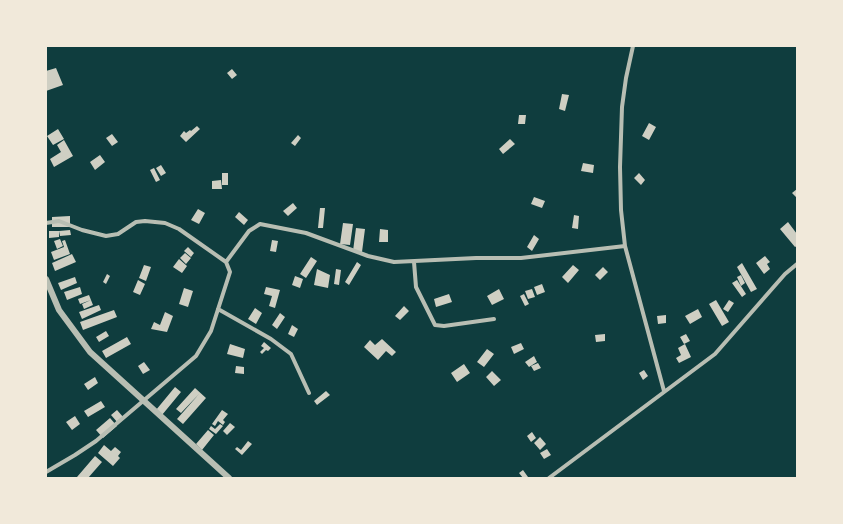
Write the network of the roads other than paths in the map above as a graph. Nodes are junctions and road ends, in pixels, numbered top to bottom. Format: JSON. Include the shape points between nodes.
{"nodes":[{"id":1,"x":633,"y":46,"type":"edge"},
{"id":2,"x":46,"y":223,"type":"edge"},
{"id":3,"x":625,"y":246,"type":"junction"},
{"id":4,"x":226,"y":262,"type":"junction"},
{"id":5,"x":414,"y":262,"type":"junction"},
{"id":6,"x":797,"y":264,"type":"edge"},
{"id":7,"x":46,"y":279,"type":"edge"},
{"id":8,"x":218,"y":310,"type":"junction"},
{"id":9,"x":494,"y":319,"type":"dead end"},
{"id":10,"x":664,"y":391,"type":"junction"},
{"id":11,"x":309,"y":393,"type":"dead end"},
{"id":12,"x":143,"y":400,"type":"junction"},
{"id":13,"x":46,"y":472,"type":"edge"},
{"id":14,"x":229,"y":478,"type":"edge"},
{"id":15,"x":549,"y":478,"type":"edge"}],
"edges":[{"from":1,"to":3,"type":"street","via":[[626,78],[620,142],[620,191]]},
{"from":2,"to":4,"type":"street","via":[[59,221],[106,236],[118,234],[136,222],[145,220],[165,223],[179,229]]},
{"from":3,"to":5,"type":"street","via":[[521,258]]},
{"from":3,"to":10,"type":"street"},
{"from":4,"to":5,"type":"street","via":[[248,231],[260,224],[306,233],[387,261]]},
{"from":4,"to":8,"type":"street","via":[[230,272],[229,279]]},
{"from":5,"to":9,"type":"street","via":[[416,287],[435,325]]},
{"from":6,"to":10,"type":"street","via":[[714,354]]},
{"from":7,"to":12,"type":"street","via":[[59,310],[90,352]]},
{"from":8,"to":11,"type":"street","via":[[271,339],[290,354]]},
{"from":8,"to":12,"type":"street","via":[[211,332],[196,356]]},
{"from":10,"to":15,"type":"street"},
{"from":12,"to":13,"type":"street","via":[[90,445]]},
{"from":12,"to":14,"type":"street"}]}
